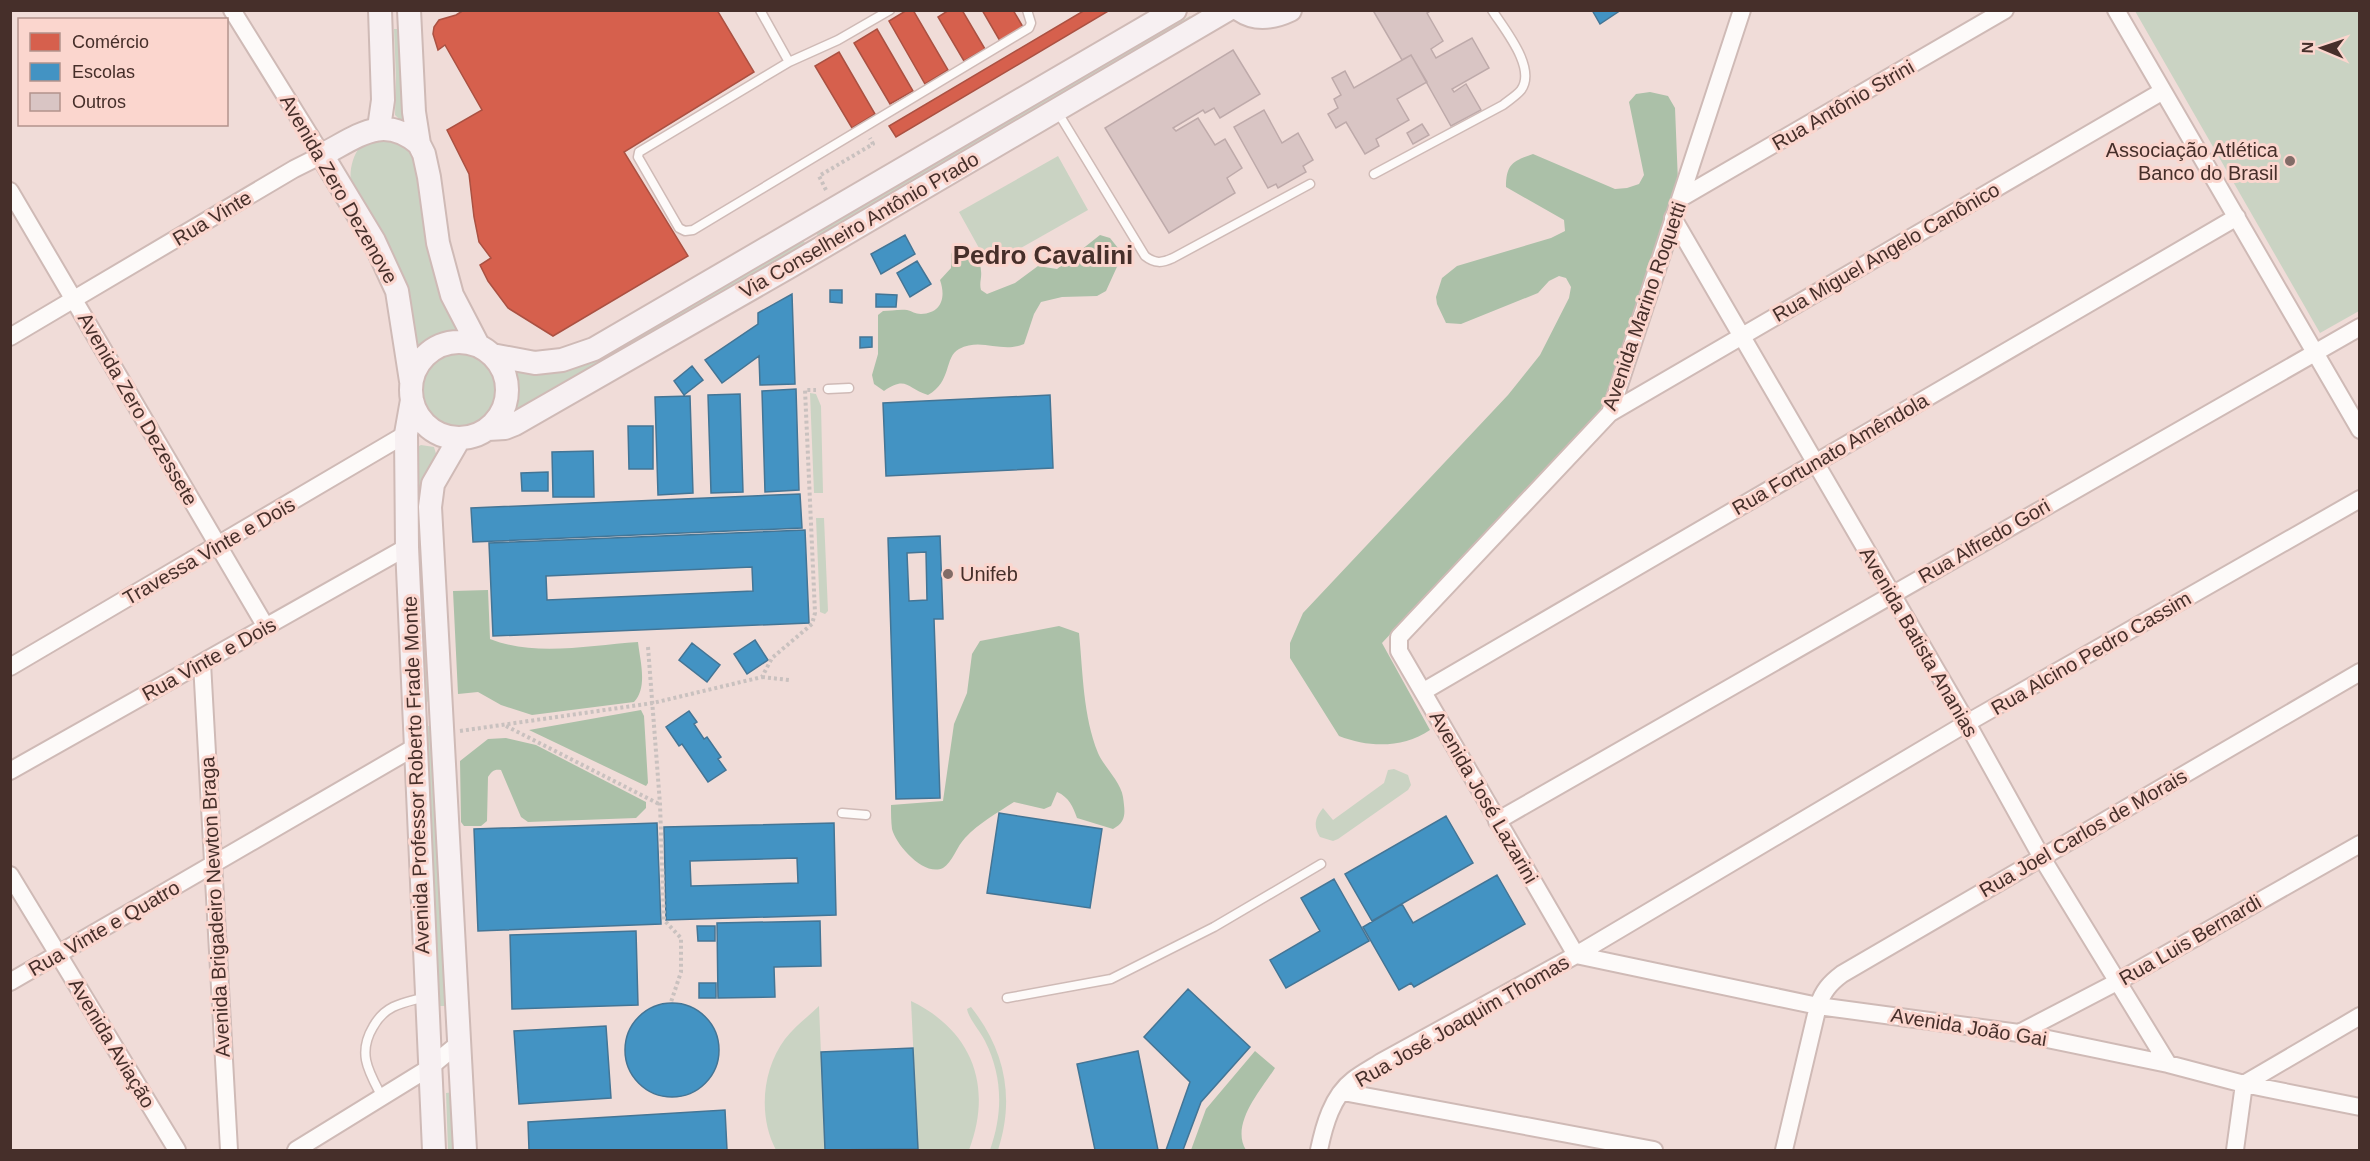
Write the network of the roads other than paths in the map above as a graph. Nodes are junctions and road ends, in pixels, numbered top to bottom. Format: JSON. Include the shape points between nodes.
{"nodes":[{"id":1,"x":232,"y":10,"type":"edge"},
{"id":2,"x":380,"y":10,"type":"edge"},
{"id":3,"x":410,"y":10,"type":"edge"},
{"id":4,"x":760,"y":10,"type":"edge"},
{"id":5,"x":890,"y":10,"type":"edge"},
{"id":6,"x":1027,"y":10,"type":"edge"},
{"id":7,"x":1175,"y":10,"type":"edge"},
{"id":8,"x":1227,"y":10,"type":"edge"},
{"id":9,"x":1240,"y":10,"type":"edge"},
{"id":10,"x":1290,"y":10,"type":"edge"},
{"id":11,"x":1492,"y":10,"type":"edge"},
{"id":12,"x":1742,"y":10,"type":"edge"},
{"id":13,"x":2005,"y":10,"type":"edge"},
{"id":14,"x":2115,"y":10,"type":"edge"},
{"id":15,"x":1151,"y":18,"type":"edge"},
{"id":16,"x":789,"y":62,"type":"junction"},
{"id":17,"x":2163,"y":91,"type":"junction"},
{"id":18,"x":1057,"y":110,"type":"junction"},
{"id":19,"x":379,"y":128,"type":"junction"},
{"id":20,"x":355,"y":138,"type":"junction"},
{"id":21,"x":419,"y":144,"type":"junction"},
{"id":22,"x":322,"y":155,"type":"junction"},
{"id":23,"x":1374,"y":174,"type":"dead end"},
{"id":24,"x":1310,"y":184,"type":"dead end"},
{"id":25,"x":10,"y":191,"type":"edge"},
{"id":26,"x":346,"y":195,"type":"junction"},
{"id":27,"x":1681,"y":198,"type":"junction"},
{"id":28,"x":2237,"y":217,"type":"junction"},
{"id":29,"x":1673,"y":218,"type":"junction"},
{"id":30,"x":74,"y":300,"type":"junction"},
{"id":31,"x":2360,"y":327,"type":"edge"},
{"id":32,"x":1742,"y":336,"type":"junction"},
{"id":33,"x":10,"y":337,"type":"edge"},
{"id":34,"x":485,"y":350,"type":"junction"},
{"id":35,"x":2316,"y":352,"type":"junction"},
{"id":36,"x":849,"y":388,"type":"dead end"},
{"id":37,"x":828,"y":389,"type":"road end"},
{"id":38,"x":412,"y":391,"type":"junction"},
{"id":39,"x":1610,"y":412,"type":"junction"},
{"id":40,"x":488,"y":429,"type":"junction"},
{"id":41,"x":2360,"y":429,"type":"edge"},
{"id":42,"x":406,"y":435,"type":"junction"},
{"id":43,"x":459,"y":439,"type":"junction"},
{"id":44,"x":1816,"y":463,"type":"junction"},
{"id":45,"x":2360,"y":500,"type":"edge"},
{"id":46,"x":218,"y":546,"type":"junction"},
{"id":47,"x":407,"y":548,"type":"junction"},
{"id":48,"x":1891,"y":593,"type":"junction"},
{"id":49,"x":266,"y":627,"type":"junction"},
{"id":50,"x":1399,"y":637,"type":"joint"},
{"id":51,"x":202,"y":663,"type":"junction"},
{"id":52,"x":10,"y":667,"type":"edge"},
{"id":53,"x":2360,"y":672,"type":"edge"},
{"id":54,"x":1424,"y":691,"type":"junction"},
{"id":55,"x":1967,"y":723,"type":"junction"},
{"id":56,"x":415,"y":747,"type":"junction"},
{"id":57,"x":13,"y":765,"type":"edge"},
{"id":58,"x":842,"y":813,"type":"dead end"},
{"id":59,"x":866,"y":815,"type":"dead end"},
{"id":60,"x":1497,"y":821,"type":"junction"},
{"id":61,"x":2360,"y":844,"type":"edge"},
{"id":62,"x":2042,"y":858,"type":"junction"},
{"id":63,"x":213,"y":864,"type":"junction"},
{"id":64,"x":1321,"y":864,"type":"dead end"},
{"id":65,"x":10,"y":874,"type":"edge"},
{"id":66,"x":58,"y":954,"type":"junction"},
{"id":67,"x":1576,"y":955,"type":"junction"},
{"id":68,"x":10,"y":982,"type":"edge"},
{"id":69,"x":2117,"y":982,"type":"junction"},
{"id":70,"x":426,"y":997,"type":"junction"},
{"id":71,"x":1007,"y":998,"type":"dead end"},
{"id":72,"x":1818,"y":1006,"type":"junction"},
{"id":73,"x":2360,"y":1016,"type":"edge"},
{"id":74,"x":2019,"y":1033,"type":"junction"},
{"id":75,"x":458,"y":1044,"type":"junction"},
{"id":76,"x":2169,"y":1064,"type":"junction"},
{"id":77,"x":429,"y":1068,"type":"junction"},
{"id":78,"x":2244,"y":1084,"type":"junction"},
{"id":79,"x":1343,"y":1092,"type":"junction"},
{"id":80,"x":382,"y":1097,"type":"junction"},
{"id":81,"x":2360,"y":1107,"type":"edge"},
{"id":82,"x":177,"y":1150,"type":"edge"},
{"id":83,"x":229,"y":1150,"type":"edge"},
{"id":84,"x":296,"y":1150,"type":"edge"},
{"id":85,"x":434,"y":1150,"type":"edge"},
{"id":86,"x":465,"y":1150,"type":"edge"},
{"id":87,"x":1318,"y":1150,"type":"edge"},
{"id":88,"x":1654,"y":1150,"type":"edge"},
{"id":89,"x":1784,"y":1150,"type":"edge"},
{"id":90,"x":2235,"y":1150,"type":"edge"}],
"edges":[{"from":1,"to":22,"type":"street","name":"Avenida Zero Dezenove"},
{"from":2,"to":19,"type":"main road","via":[[383,100]]},
{"from":3,"to":21,"type":"main road"},
{"from":4,"to":16,"type":"lane"},
{"from":5,"to":16,"type":"lane"},
{"from":6,"to":16,"type":"lane","via":[[1029,28],[693,230],[680,228],[638,157],[639,152]]},
{"from":7,"to":15,"type":"main road","name":"Via Conselheiro Antônio Prado"},
{"from":8,"to":18,"type":"main road","name":"Via Conselheiro Antônio Prado"},
{"from":9,"to":10,"type":"main road","via":[[1260,18]]},
{"from":11,"to":23,"type":"lane","via":[[1524,66],[1521,90],[1503,105]]},
{"from":12,"to":27,"type":"street","name":"Avenida Marino Roquetti"},
{"from":13,"to":27,"type":"street","name":"Rua Antônio Strini"},
{"from":14,"to":17,"type":"street"},
{"from":15,"to":34,"type":"main road","name":"Via Conselheiro Antônio Prado","via":[[594,349],[562,360],[536,363]]},
{"from":17,"to":28,"type":"street"},
{"from":17,"to":32,"type":"street","name":"Rua Miguel Angelo Canônico"},
{"from":18,"to":24,"type":"lane","via":[[1145,256],[1157,263]]},
{"from":18,"to":40,"type":"main road","name":"Via Conselheiro Antônio Prado","via":[[515,424]]},
{"from":19,"to":20,"type":"main road","name":"Rua Vinte"},
{"from":19,"to":21,"type":"main road","via":[[402,132]]},
{"from":20,"to":22,"type":"main road","name":"Rua Vinte"},
{"from":20,"to":26,"type":"main road","via":[[343,165]]},
{"from":21,"to":34,"type":"main road","via":[[452,295]]},
{"from":22,"to":26,"type":"main road","name":"Avenida Zero Dezenove"},
{"from":22,"to":30,"type":"street","name":"Rua Vinte"},
{"from":25,"to":30,"type":"street","name":"Avenida Zero Dezessete"},
{"from":26,"to":38,"type":"main road","name":"Avenida Zero Dezenove","via":[[398,291]]},
{"from":27,"to":29,"type":"street","name":"Avenida Marino Roquetti"},
{"from":28,"to":35,"type":"street"},
{"from":28,"to":44,"type":"street","name":"Rua Fortunato Amêndola"},
{"from":29,"to":32,"type":"street","name":"Avenida Batista Ananias"},
{"from":29,"to":39,"type":"street","name":"Avenida Marino Roquetti"},
{"from":30,"to":33,"type":"street","name":"Rua Vinte"},
{"from":30,"to":46,"type":"street","name":"Avenida Zero Dezessete"},
{"from":31,"to":35,"type":"street","name":"Rua Alfredo Gori"},
{"from":32,"to":39,"type":"street","name":"Rua Miguel Angelo Canônico"},
{"from":32,"to":44,"type":"street","name":"Avenida Batista Ananias"},
{"from":34,"to":38,"type":"main road","via":[[461,342],[444,344],[429,352],[417,365]]},
{"from":34,"to":40,"type":"main road","via":[[502,368],[507,384],[506,401]]},
{"from":35,"to":41,"type":"street"},
{"from":35,"to":48,"type":"street","name":"Rua Alfredo Gori"},
{"from":36,"to":37,"type":"lane"},
{"from":38,"to":42,"type":"main road","name":"Avenida Professor Roberto Frade Monte"},
{"from":38,"to":43,"type":"main road","via":[[418,416],[429,428]]},
{"from":39,"to":50,"type":"street","name":"Avenida Marino Roquetti"},
{"from":40,"to":43,"type":"main road"},
{"from":42,"to":46,"type":"street","name":"Travessa Vinte e Dois"},
{"from":42,"to":47,"type":"main road","name":"Avenida Professor Roberto Frade Monte"},
{"from":43,"to":75,"type":"main road","name":"Avenida Professor Roberto Frade Monte","via":[[433,483],[430,507]]},
{"from":44,"to":48,"type":"street","name":"Avenida Batista Ananias"},
{"from":44,"to":54,"type":"street","name":"Rua Fortunato Amêndola"},
{"from":45,"to":55,"type":"street","name":"Rua Alcino Pedro Cassim"},
{"from":46,"to":49,"type":"street","name":"Avenida Zero Dezessete"},
{"from":46,"to":52,"type":"street","name":"Travessa Vinte e Dois"},
{"from":47,"to":49,"type":"street","name":"Rua Vinte e Dois"},
{"from":47,"to":56,"type":"main road","name":"Avenida Professor Roberto Frade Monte"},
{"from":48,"to":55,"type":"street","name":"Avenida Batista Ananias"},
{"from":48,"to":60,"type":"street","name":"Rua Alfredo Gori"},
{"from":49,"to":51,"type":"street","name":"Rua Vinte e Dois"},
{"from":50,"to":54,"type":"street","name":"Avenida José Lazarini","via":[[1399,651]]},
{"from":51,"to":57,"type":"street","name":"Rua Vinte e Dois"},
{"from":51,"to":63,"type":"street","name":"Avenida Brigadeiro Newton Braga"},
{"from":53,"to":62,"type":"street","name":"Rua Joel Carlos de Morais"},
{"from":54,"to":60,"type":"street","name":"Avenida José Lazarini"},
{"from":55,"to":62,"type":"street","name":"Avenida Batista Ananias"},
{"from":55,"to":67,"type":"street","name":"Rua Alcino Pedro Cassim"},
{"from":56,"to":63,"type":"street","name":"Rua Vinte e Quatro"},
{"from":56,"to":70,"type":"main road","name":"Avenida Professor Roberto Frade Monte"},
{"from":58,"to":59,"type":"lane"},
{"from":60,"to":67,"type":"street","name":"Avenida José Lazarini"},
{"from":61,"to":69,"type":"street","name":"Rua Luis Bernardi"},
{"from":62,"to":69,"type":"street","name":"Avenida Batista Ananias"},
{"from":62,"to":72,"type":"street","name":"Rua Joel Carlos de Morais","via":[[1842,974],[1829,984]]},
{"from":63,"to":66,"type":"street","name":"Rua Vinte e Quatro"},
{"from":63,"to":83,"type":"street","name":"Avenida Brigadeiro Newton Braga"},
{"from":64,"to":71,"type":"lane","via":[[1214,927],[1111,979]]},
{"from":65,"to":66,"type":"street","name":"Avenida Aviação"},
{"from":66,"to":68,"type":"street","name":"Rua Vinte e Quatro"},
{"from":66,"to":82,"type":"street","name":"Avenida Aviação"},
{"from":67,"to":72,"type":"street","name":"Avenida João Gai"},
{"from":67,"to":79,"type":"street","name":"Rua José Joaquim Thomas","via":[[1381,1062],[1352,1081]]},
{"from":69,"to":74,"type":"street","name":"Rua Luis Bernardi"},
{"from":69,"to":76,"type":"street","name":"Avenida Batista Ananias"},
{"from":70,"to":77,"type":"main road","name":"Avenida Professor Roberto Frade Monte"},
{"from":70,"to":80,"type":"lane","via":[[386,1011],[367,1038],[366,1062]]},
{"from":72,"to":74,"type":"street","name":"Avenida João Gai"},
{"from":72,"to":89,"type":"street","name":"Rua Joel Carlos de Morais"},
{"from":73,"to":78,"type":"street"},
{"from":74,"to":76,"type":"street","name":"Avenida João Gai"},
{"from":75,"to":77,"type":"street"},
{"from":75,"to":86,"type":"main road","name":"Avenida Professor Roberto Frade Monte"},
{"from":76,"to":78,"type":"street","name":"Avenida João Gai"},
{"from":77,"to":80,"type":"street"},
{"from":77,"to":85,"type":"main road","name":"Avenida Professor Roberto Frade Monte"},
{"from":78,"to":81,"type":"street","name":"Avenida João Gai"},
{"from":78,"to":90,"type":"street"},
{"from":79,"to":87,"type":"street","name":"Rua José Joaquim Thomas","via":[[1325,1120]]},
{"from":79,"to":88,"type":"street"},
{"from":80,"to":84,"type":"street"}]}
